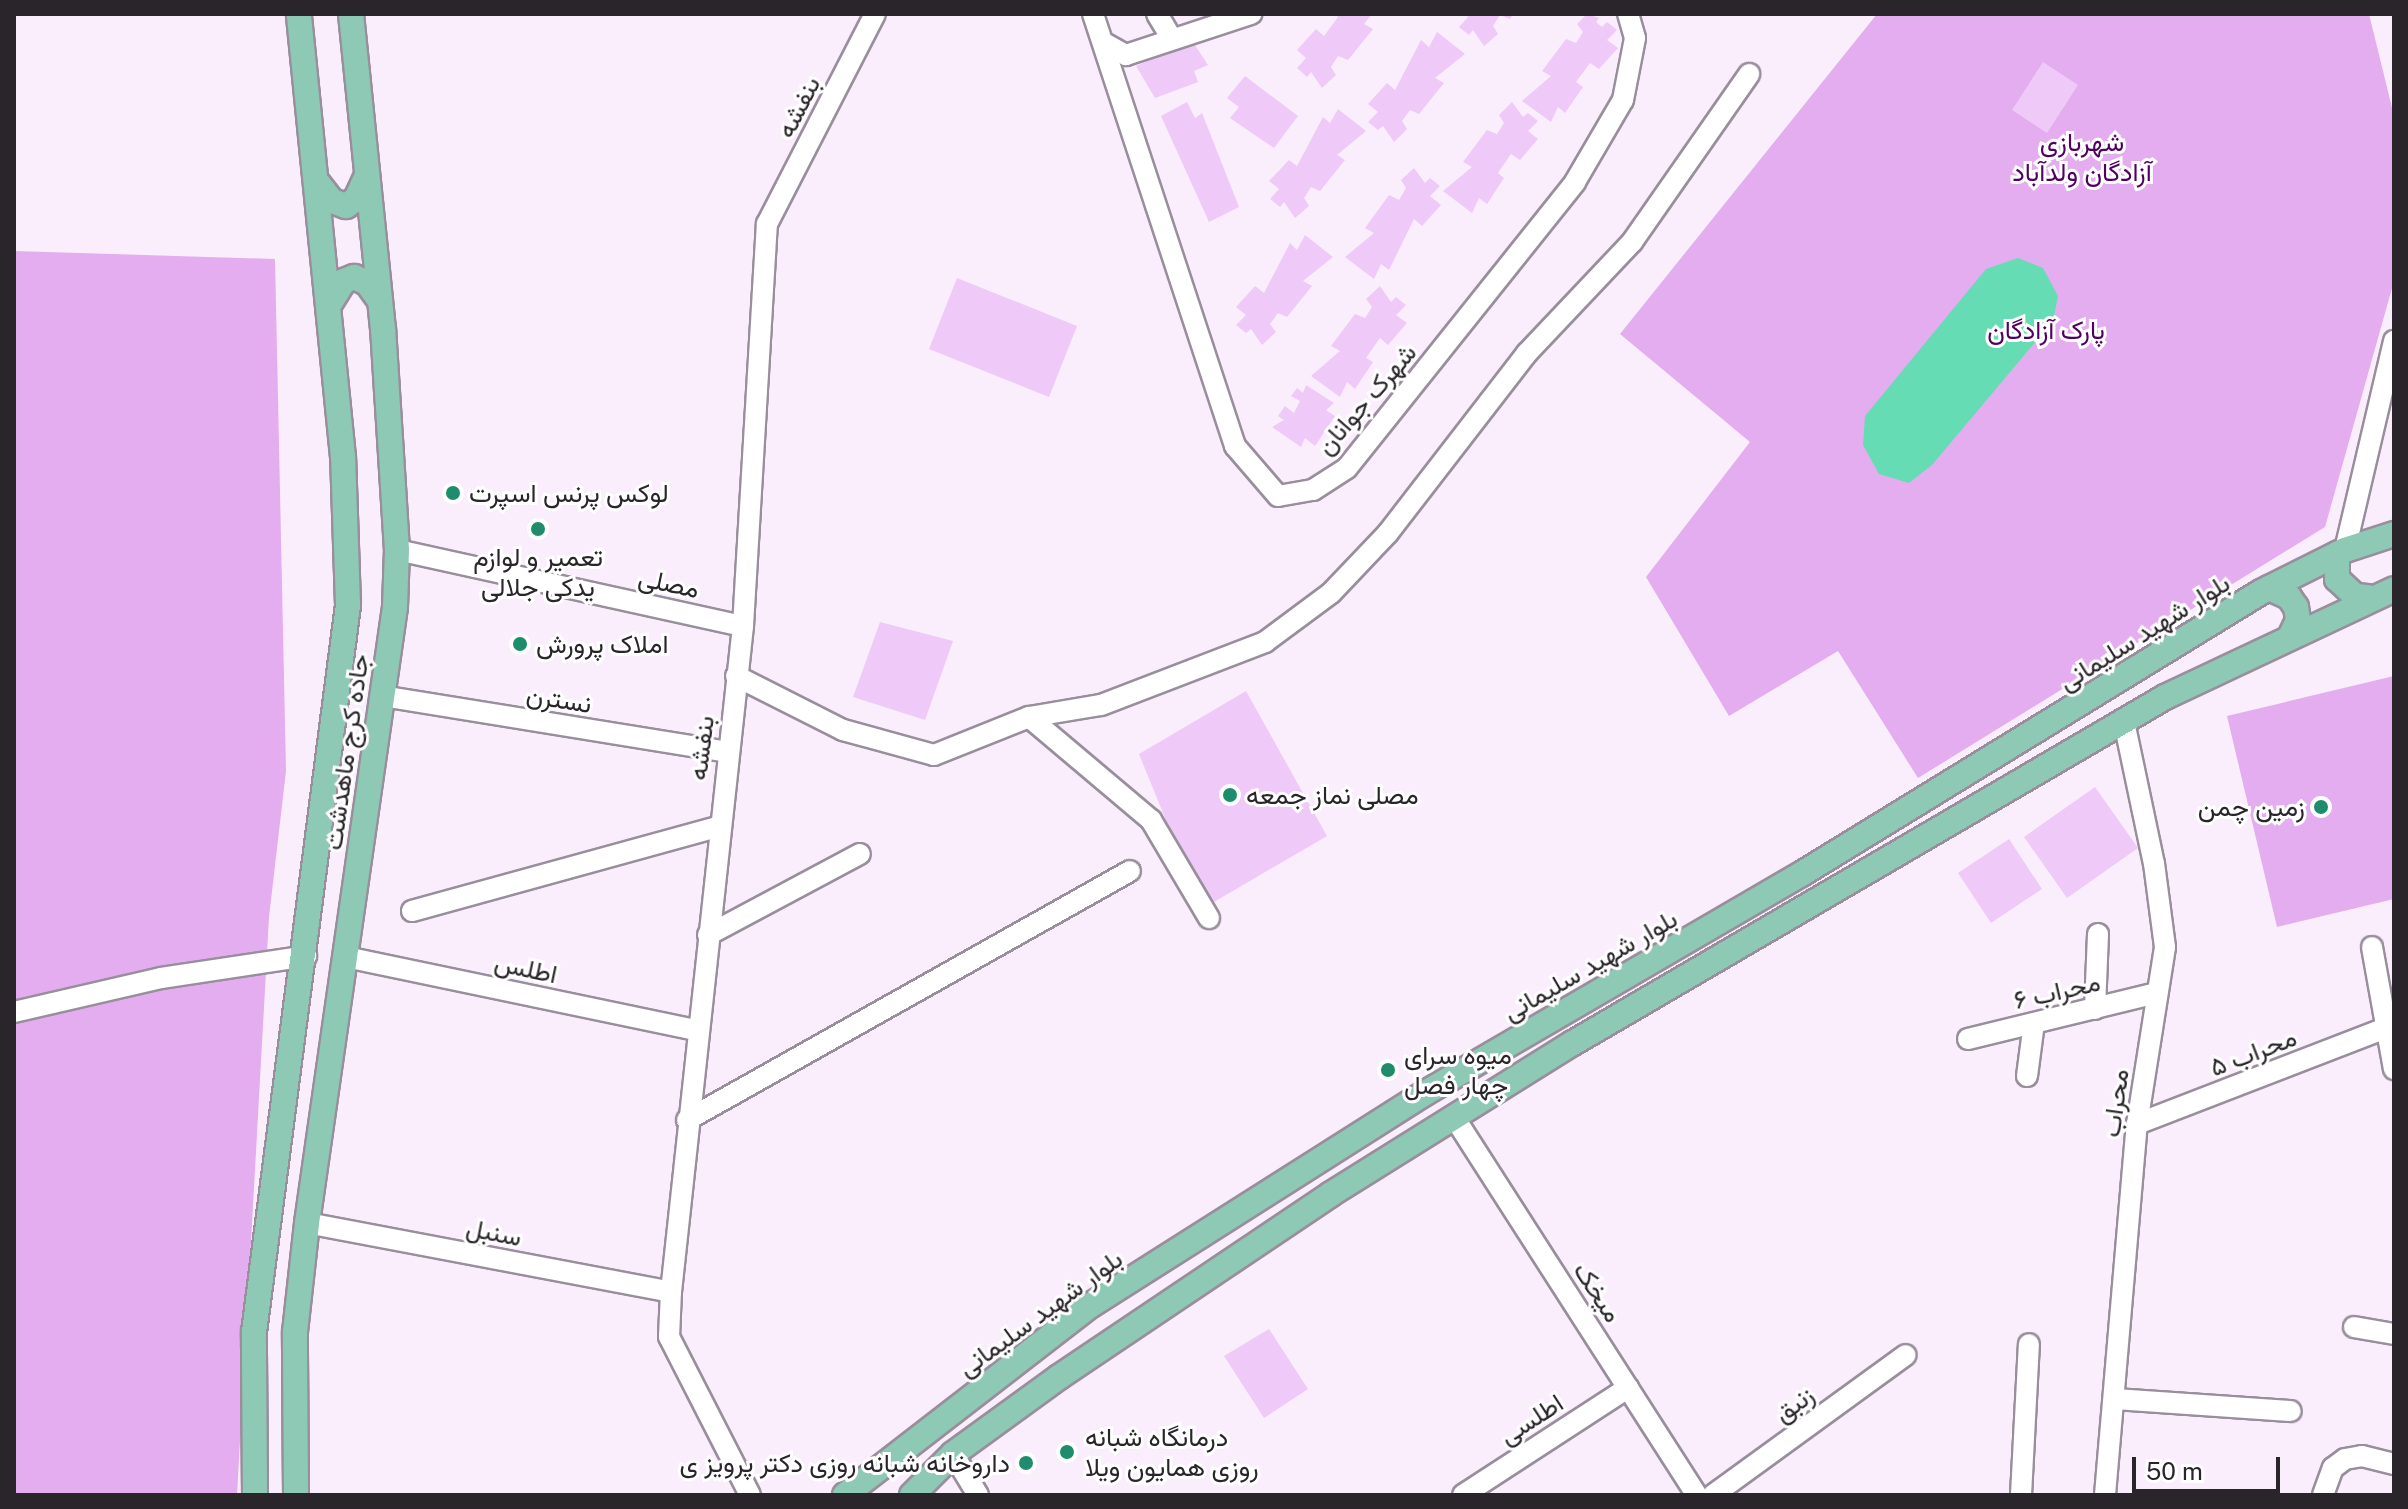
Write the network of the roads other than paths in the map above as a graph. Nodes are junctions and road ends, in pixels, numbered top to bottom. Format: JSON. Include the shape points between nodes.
{"nodes":[{"id":1,"x":299,"y":14,"type":"edge"},
{"id":2,"x":351,"y":14,"type":"edge"},
{"id":3,"x":875,"y":14,"type":"edge"},
{"id":4,"x":1093,"y":14,"type":"edge"},
{"id":5,"x":1157,"y":14,"type":"edge"},
{"id":6,"x":1628,"y":14,"type":"edge"},
{"id":7,"x":1240,"y":15,"type":"edge"},
{"id":8,"x":1171,"y":37,"type":"junction"},
{"id":9,"x":1106,"y":44,"type":"junction"},
{"id":10,"x":1749,"y":74,"type":"dead end"},
{"id":11,"x":367,"y":175,"type":"junction"},
{"id":12,"x":317,"y":182,"type":"junction"},
{"id":13,"x":380,"y":301,"type":"junction"},
{"id":14,"x":329,"y":305,"type":"junction"},
{"id":15,"x":2394,"y":341,"type":"edge"},
{"id":16,"x":2394,"y":534,"type":"edge"},
{"id":17,"x":397,"y":550,"type":"junction"},
{"id":18,"x":2341,"y":552,"type":"junction"},
{"id":19,"x":2269,"y":588,"type":"junction"},
{"id":20,"x":2394,"y":589,"type":"edge"},
{"id":21,"x":2368,"y":597,"type":"junction"},
{"id":22,"x":743,"y":626,"type":"junction"},
{"id":23,"x":2291,"y":635,"type":"junction"},
{"id":24,"x":736,"y":676,"type":"junction"},
{"id":25,"x":382,"y":696,"type":"junction"},
{"id":26,"x":1029,"y":717,"type":"junction"},
{"id":27,"x":2124,"y":722,"type":"junction"},
{"id":28,"x":727,"y":752,"type":"junction"},
{"id":29,"x":717,"y":827,"type":"junction"},
{"id":30,"x":860,"y":854,"type":"dead end"},
{"id":31,"x":1130,"y":871,"type":"dead end"},
{"id":32,"x":412,"y":911,"type":"dead end"},
{"id":33,"x":1209,"y":918,"type":"dead end"},
{"id":34,"x":2098,"y":934,"type":"dead end"},
{"id":35,"x":708,"y":935,"type":"junction"},
{"id":36,"x":2372,"y":947,"type":"dead end"},
{"id":37,"x":306,"y":956,"type":"junction"},
{"id":38,"x":346,"y":957,"type":"junction"},
{"id":39,"x":2157,"y":993,"type":"junction"},
{"id":40,"x":2095,"y":1009,"type":"junction"},
{"id":41,"x":14,"y":1012,"type":"edge"},
{"id":42,"x":2034,"y":1023,"type":"junction"},
{"id":43,"x":2390,"y":1027,"type":"edge"},
{"id":44,"x":696,"y":1030,"type":"junction"},
{"id":45,"x":1968,"y":1039,"type":"dead end"},
{"id":46,"x":2394,"y":1069,"type":"edge"},
{"id":47,"x":2027,"y":1076,"type":"dead end"},
{"id":48,"x":1454,"y":1117,"type":"junction"},
{"id":49,"x":687,"y":1120,"type":"junction"},
{"id":50,"x":2137,"y":1124,"type":"junction"},
{"id":51,"x":307,"y":1223,"type":"junction"},
{"id":52,"x":671,"y":1292,"type":"junction"},
{"id":53,"x":2354,"y":1327,"type":"dead end"},
{"id":54,"x":2394,"y":1334,"type":"edge"},
{"id":55,"x":2029,"y":1344,"type":"dead end"},
{"id":56,"x":1906,"y":1355,"type":"dead end"},
{"id":57,"x":1628,"y":1388,"type":"junction"},
{"id":58,"x":2114,"y":1399,"type":"junction"},
{"id":59,"x":2291,"y":1411,"type":"dead end"},
{"id":60,"x":953,"y":1454,"type":"junction"},
{"id":61,"x":2394,"y":1464,"type":"edge"},
{"id":62,"x":255,"y":1495,"type":"edge"},
{"id":63,"x":296,"y":1495,"type":"edge"},
{"id":64,"x":750,"y":1495,"type":"edge"},
{"id":65,"x":845,"y":1495,"type":"edge"},
{"id":66,"x":912,"y":1495,"type":"edge"},
{"id":67,"x":978,"y":1495,"type":"edge"},
{"id":68,"x":1463,"y":1495,"type":"edge"},
{"id":69,"x":1697,"y":1495,"type":"edge"},
{"id":70,"x":1713,"y":1495,"type":"edge"},
{"id":71,"x":2021,"y":1495,"type":"edge"},
{"id":72,"x":2105,"y":1495,"type":"edge"},
{"id":73,"x":2323,"y":1495,"type":"edge"}],
"edges":[{"from":1,"to":12,"type":"main road","name":"جاده کرج ماهدشت"},
{"from":2,"to":11,"type":"main road","name":"جاده کرج ماهدشت"},
{"from":3,"to":22,"type":"street","name":"بنفشه","via":[[767,224]]},
{"from":4,"to":9,"type":"street","name":"شهرک جوانان"},
{"from":5,"to":8,"type":"street"},
{"from":6,"to":9,"type":"street","name":"شهرک جوانان","via":[[1635,38],[1623,100],[1575,182],[1347,468],[1313,490],[1278,496],[1235,446]]},
{"from":7,"to":8,"type":"street"},
{"from":8,"to":9,"type":"street","via":[[1126,55]]},
{"from":10,"to":26,"type":"street","via":[[1632,242],[1527,353],[1388,533],[1331,593],[1252,649],[1101,705]]},
{"from":11,"to":12,"type":"main road","via":[[356,199],[346,206],[332,201]]},
{"from":11,"to":13,"type":"main road","name":"جاده کرج ماهدشت"},
{"from":12,"to":14,"type":"main road","name":"جاده کرج ماهدشت"},
{"from":13,"to":14,"type":"main road","via":[[367,283],[354,277],[344,281]]},
{"from":13,"to":17,"type":"main road","name":"جاده کرج ماهدشت"},
{"from":14,"to":37,"type":"main road","name":"جاده کرج ماهدشت","via":[[343,457],[348,605]]},
{"from":15,"to":18,"type":"street"},
{"from":16,"to":18,"type":"main road","name":"بلوار شهید سلیمانی"},
{"from":17,"to":22,"type":"street","name":"مصلی"},
{"from":17,"to":25,"type":"main road","name":"جاده کرج ماهدشت"},
{"from":18,"to":19,"type":"main road","name":"بلوار شهید سلیمانی"},
{"from":18,"to":21,"type":"main road","via":[[2334,567],[2344,590]]},
{"from":19,"to":23,"type":"main road","via":[[2289,597],[2296,607],[2298,620]]},
{"from":19,"to":65,"type":"main road","name":"بلوار شهید سلیمانی","via":[[1803,873],[1411,1101],[1091,1305]]},
{"from":20,"to":21,"type":"main road"},
{"from":21,"to":23,"type":"main road"},
{"from":22,"to":24,"type":"street","name":"بنفشه"},
{"from":23,"to":27,"type":"main road"},
{"from":24,"to":26,"type":"street","via":[[843,730],[934,755]]},
{"from":24,"to":28,"type":"street","name":"بنفشه"},
{"from":25,"to":28,"type":"street","name":"نسترن"},
{"from":25,"to":38,"type":"main road","name":"جاده کرج ماهدشت"},
{"from":26,"to":33,"type":"street","via":[[1151,820]]},
{"from":27,"to":39,"type":"street","name":"محراب","via":[[2164,922]]},
{"from":27,"to":48,"type":"main road"},
{"from":28,"to":29,"type":"street","name":"بنفشه"},
{"from":29,"to":32,"type":"street"},
{"from":29,"to":35,"type":"street","name":"بنفشه"},
{"from":30,"to":35,"type":"street"},
{"from":31,"to":49,"type":"street"},
{"from":34,"to":40,"type":"street"},
{"from":35,"to":44,"type":"street","name":"بنفشه"},
{"from":36,"to":43,"type":"street"},
{"from":37,"to":41,"type":"street","via":[[161,978]]},
{"from":37,"to":62,"type":"main road","name":"جاده کرج ماهدشت","via":[[254,1332]]},
{"from":38,"to":44,"type":"street","name":"اطلس"},
{"from":38,"to":51,"type":"main road","name":"جاده کرج ماهدشت"},
{"from":39,"to":40,"type":"street","name":"محراب ۶"},
{"from":39,"to":50,"type":"street","name":"محراب"},
{"from":40,"to":42,"type":"street","name":"محراب ۶"},
{"from":42,"to":45,"type":"street","name":"محراب ۶"},
{"from":42,"to":47,"type":"street"},
{"from":43,"to":46,"type":"street"},
{"from":43,"to":50,"type":"street","name":"محراب ۵"},
{"from":44,"to":49,"type":"street","name":"بنفشه"},
{"from":48,"to":57,"type":"street","name":"میخک"},
{"from":48,"to":60,"type":"main road","via":[[1098,1350]]},
{"from":49,"to":52,"type":"street","name":"بنفشه"},
{"from":50,"to":58,"type":"street","name":"محراب"},
{"from":51,"to":52,"type":"street","name":"سنبل"},
{"from":51,"to":63,"type":"main road","name":"جاده کرج ماهدشت","via":[[295,1332]]},
{"from":52,"to":64,"type":"street","name":"بنفشه","via":[[669,1337]]},
{"from":53,"to":54,"type":"street"},
{"from":55,"to":71,"type":"street"},
{"from":56,"to":70,"type":"street","name":"زنبق"},
{"from":57,"to":68,"type":"street","name":"اطلسی"},
{"from":57,"to":69,"type":"street","name":"میخک"},
{"from":58,"to":59,"type":"street"},
{"from":58,"to":72,"type":"street","name":"محراب"},
{"from":60,"to":66,"type":"main road"},
{"from":60,"to":67,"type":"street"},
{"from":61,"to":73,"type":"street","via":[[2362,1456],[2345,1459],[2333,1468]]}]}
